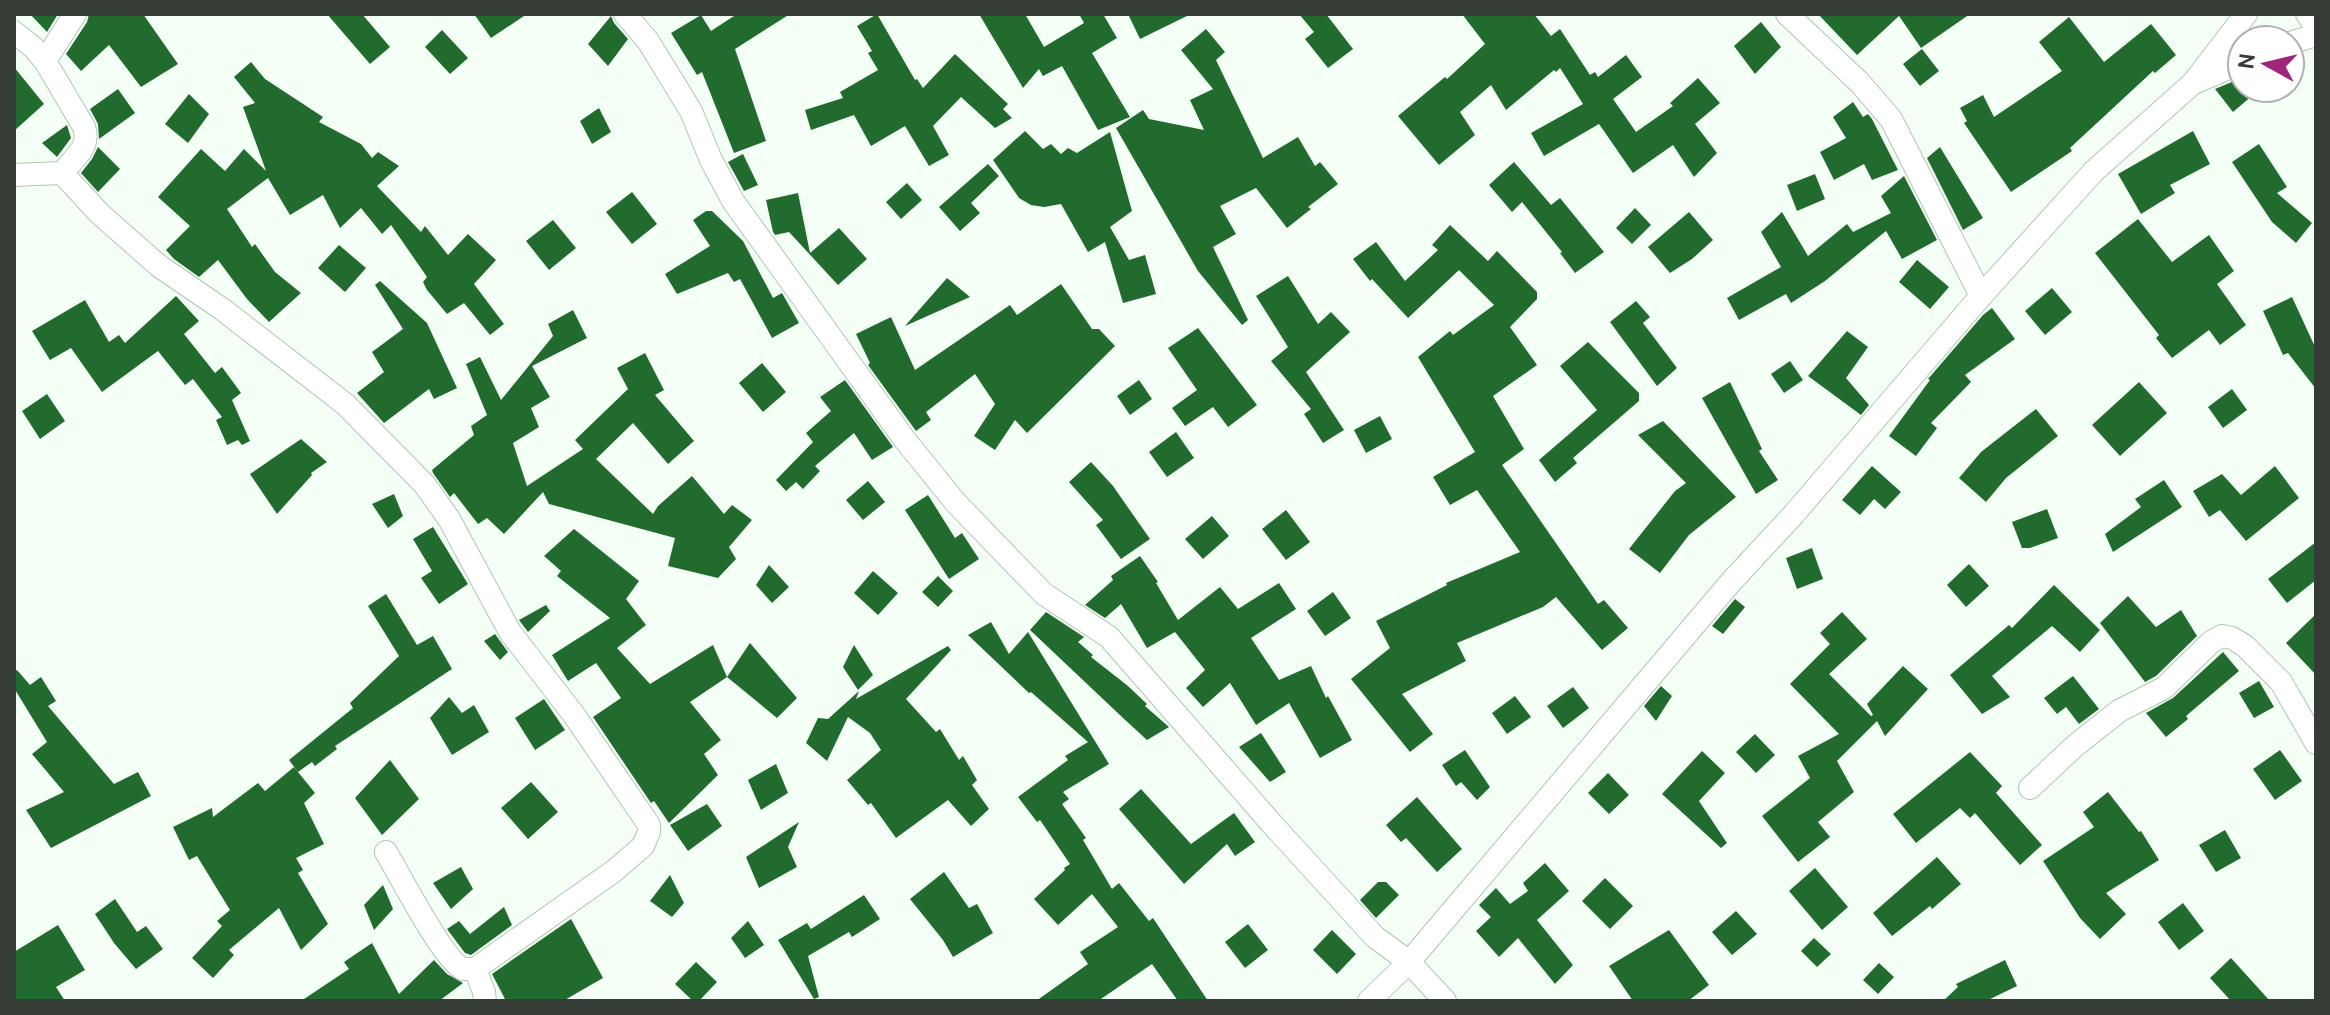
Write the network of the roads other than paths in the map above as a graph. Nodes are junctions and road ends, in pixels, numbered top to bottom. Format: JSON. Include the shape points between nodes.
{"nodes":[{"id":1,"x":75,"y":14,"type":"edge"},
{"id":2,"x":625,"y":14,"type":"edge"},
{"id":3,"x":1787,"y":14,"type":"edge"},
{"id":4,"x":2246,"y":14,"type":"edge"},
{"id":5,"x":2307,"y":14,"type":"edge"},
{"id":6,"x":2316,"y":27,"type":"edge"},
{"id":7,"x":14,"y":32,"type":"edge"},
{"id":8,"x":45,"y":61,"type":"junction"},
{"id":9,"x":2226,"y":69,"type":"edge"},
{"id":10,"x":2192,"y":84,"type":"junction"},
{"id":11,"x":62,"y":173,"type":"junction"},
{"id":12,"x":14,"y":175,"type":"edge"},
{"id":13,"x":1981,"y":296,"type":"junction"},
{"id":14,"x":2316,"y":743,"type":"edge"},
{"id":15,"x":2030,"y":788,"type":"dead end"},
{"id":16,"x":386,"y":852,"type":"dead end"},
{"id":17,"x":1409,"y":962,"type":"junction"},
{"id":18,"x":475,"y":969,"type":"junction"},
{"id":19,"x":485,"y":1001,"type":"edge"},
{"id":20,"x":1369,"y":1001,"type":"edge"},
{"id":21,"x":1445,"y":1001,"type":"edge"}],
"edges":[{"from":1,"to":8,"type":"street"},
{"from":2,"to":17,"type":"street","via":[[691,111],[733,201],[956,503],[1044,594],[1109,637],[1375,937]]},
{"from":3,"to":13,"type":"street","via":[[1891,119]]},
{"from":4,"to":10,"type":"street"},
{"from":5,"to":6,"type":"street"},
{"from":7,"to":8,"type":"street"},
{"from":8,"to":11,"type":"street","via":[[88,137]]},
{"from":9,"to":10,"type":"street"},
{"from":10,"to":13,"type":"street","via":[[2094,171]]},
{"from":11,"to":12,"type":"street"},
{"from":11,"to":18,"type":"street","via":[[159,266],[345,404],[425,485],[510,632],[648,820],[643,846],[614,871]]},
{"from":13,"to":17,"type":"street"},
{"from":14,"to":15,"type":"street","via":[[2281,682],[2245,646],[2222,636],[2164,688],[2119,711],[2076,745]]},
{"from":16,"to":18,"type":"street","via":[[441,946],[455,964]]},
{"from":17,"to":20,"type":"street"},
{"from":17,"to":21,"type":"street"},
{"from":18,"to":19,"type":"street"}]}
